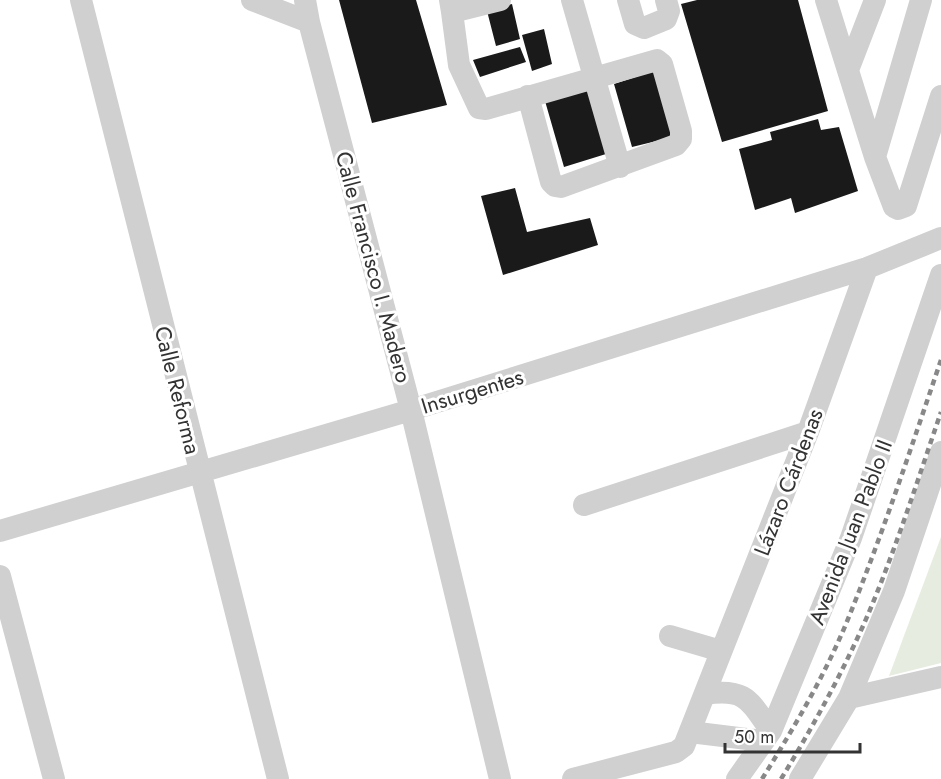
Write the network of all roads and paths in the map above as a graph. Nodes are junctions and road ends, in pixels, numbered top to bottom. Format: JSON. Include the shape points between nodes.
{"nodes":[{"id":1,"x":81,"y":0,"type":"edge"},
{"id":2,"x":252,"y":0,"type":"edge"},
{"id":3,"x":500,"y":0,"type":"edge"},
{"id":4,"x":572,"y":0,"type":"edge"},
{"id":5,"x":628,"y":0,"type":"edge"},
{"id":6,"x":666,"y":0,"type":"edge"},
{"id":7,"x":826,"y":0,"type":"edge"},
{"id":8,"x":875,"y":0,"type":"edge"},
{"id":9,"x":921,"y":0,"type":"edge"},
{"id":10,"x":451,"y":6,"type":"edge"},
{"id":11,"x":307,"y":11,"type":"edge"},
{"id":12,"x":848,"y":70,"type":"junction"},
{"id":13,"x":594,"y":78,"type":"junction"},
{"id":14,"x":528,"y":96,"type":"junction"},
{"id":15,"x":941,"y":96,"type":"edge"},
{"id":16,"x":875,"y":157,"type":"junction"},
{"id":17,"x":620,"y":167,"type":"junction"},
{"id":18,"x":941,"y":238,"type":"edge"},
{"id":19,"x":867,"y":268,"type":"junction"},
{"id":20,"x":941,"y":274,"type":"edge"},
{"id":21,"x":411,"y":410,"type":"junction"},
{"id":22,"x":808,"y":432,"type":"junction"},
{"id":23,"x":941,"y":452,"type":"edge"},
{"id":24,"x":199,"y":473,"type":"junction"},
{"id":25,"x":584,"y":505,"type":"dead end"},
{"id":26,"x":0,"y":531,"type":"edge"},
{"id":27,"x":0,"y":576,"type":"edge"},
{"id":28,"x":670,"y":636,"type":"dead end"},
{"id":29,"x":721,"y":651,"type":"junction"},
{"id":30,"x":941,"y":677,"type":"edge"},
{"id":31,"x":705,"y":694,"type":"junction"},
{"id":32,"x":849,"y":698,"type":"junction"},
{"id":33,"x":690,"y":732,"type":"junction"},
{"id":34,"x":767,"y":736,"type":"junction"},
{"id":35,"x":54,"y":779,"type":"edge"},
{"id":36,"x":278,"y":779,"type":"edge"},
{"id":37,"x":500,"y":779,"type":"edge"},
{"id":38,"x":573,"y":779,"type":"edge"},
{"id":39,"x":736,"y":779,"type":"edge"},
{"id":40,"x":800,"y":779,"type":"edge"}],
"edges":[{"from":1,"to":24,"type":"street","name":"Calle Reforma"},
{"from":2,"to":11,"type":"street"},
{"from":3,"to":10,"type":"street"},
{"from":4,"to":13,"type":"street"},
{"from":5,"to":6,"type":"street","via":[[635,24],[644,28],[666,19]]},
{"from":7,"to":12,"type":"street"},
{"from":8,"to":12,"type":"street"},
{"from":9,"to":16,"type":"street"},
{"from":10,"to":14,"type":"street","via":[[459,64],[477,106],[486,109]]},
{"from":11,"to":21,"type":"street","name":"Calle Francisco I. Madero"},
{"from":12,"to":16,"type":"street"},
{"from":13,"to":14,"type":"street"},
{"from":13,"to":17,"type":"street"},
{"from":13,"to":17,"type":"street","via":[[654,60],[660,62],[681,131],[676,145]]},
{"from":14,"to":17,"type":"street","via":[[555,186]]},
{"from":15,"to":16,"type":"street","via":[[903,208],[894,207]]},
{"from":18,"to":19,"type":"street","name":"Insurgentes"},
{"from":19,"to":21,"type":"street","name":"Insurgentes"},
{"from":19,"to":22,"type":"street","name":"Lázaro Cárdenas"},
{"from":20,"to":34,"type":"street","name":"Avenida Juan Pablo II","via":[[864,506]]},
{"from":21,"to":24,"type":"street","name":"Insurgentes"},
{"from":21,"to":37,"type":"street","name":"Calle Francisco I. Madero"},
{"from":22,"to":25,"type":"street"},
{"from":22,"to":29,"type":"street","name":"Lázaro Cárdenas"},
{"from":23,"to":32,"type":"street","via":[[894,591]]},
{"from":24,"to":26,"type":"street","name":"Insurgentes"},
{"from":24,"to":36,"type":"street","name":"Calle Reforma"},
{"from":27,"to":35,"type":"street"},
{"from":28,"to":29,"type":"street"},
{"from":29,"to":31,"type":"street","name":"Lázaro Cárdenas"},
{"from":30,"to":32,"type":"street"},
{"from":31,"to":33,"type":"street","name":"Lázaro Cárdenas"},
{"from":31,"to":34,"type":"street","via":[[722,692],[748,700]]},
{"from":32,"to":40,"type":"street"},
{"from":33,"to":34,"type":"street"},
{"from":33,"to":38,"type":"street","via":[[679,751]]},
{"from":34,"to":39,"type":"street","name":"Avenida Juan Pablo II"}]}
